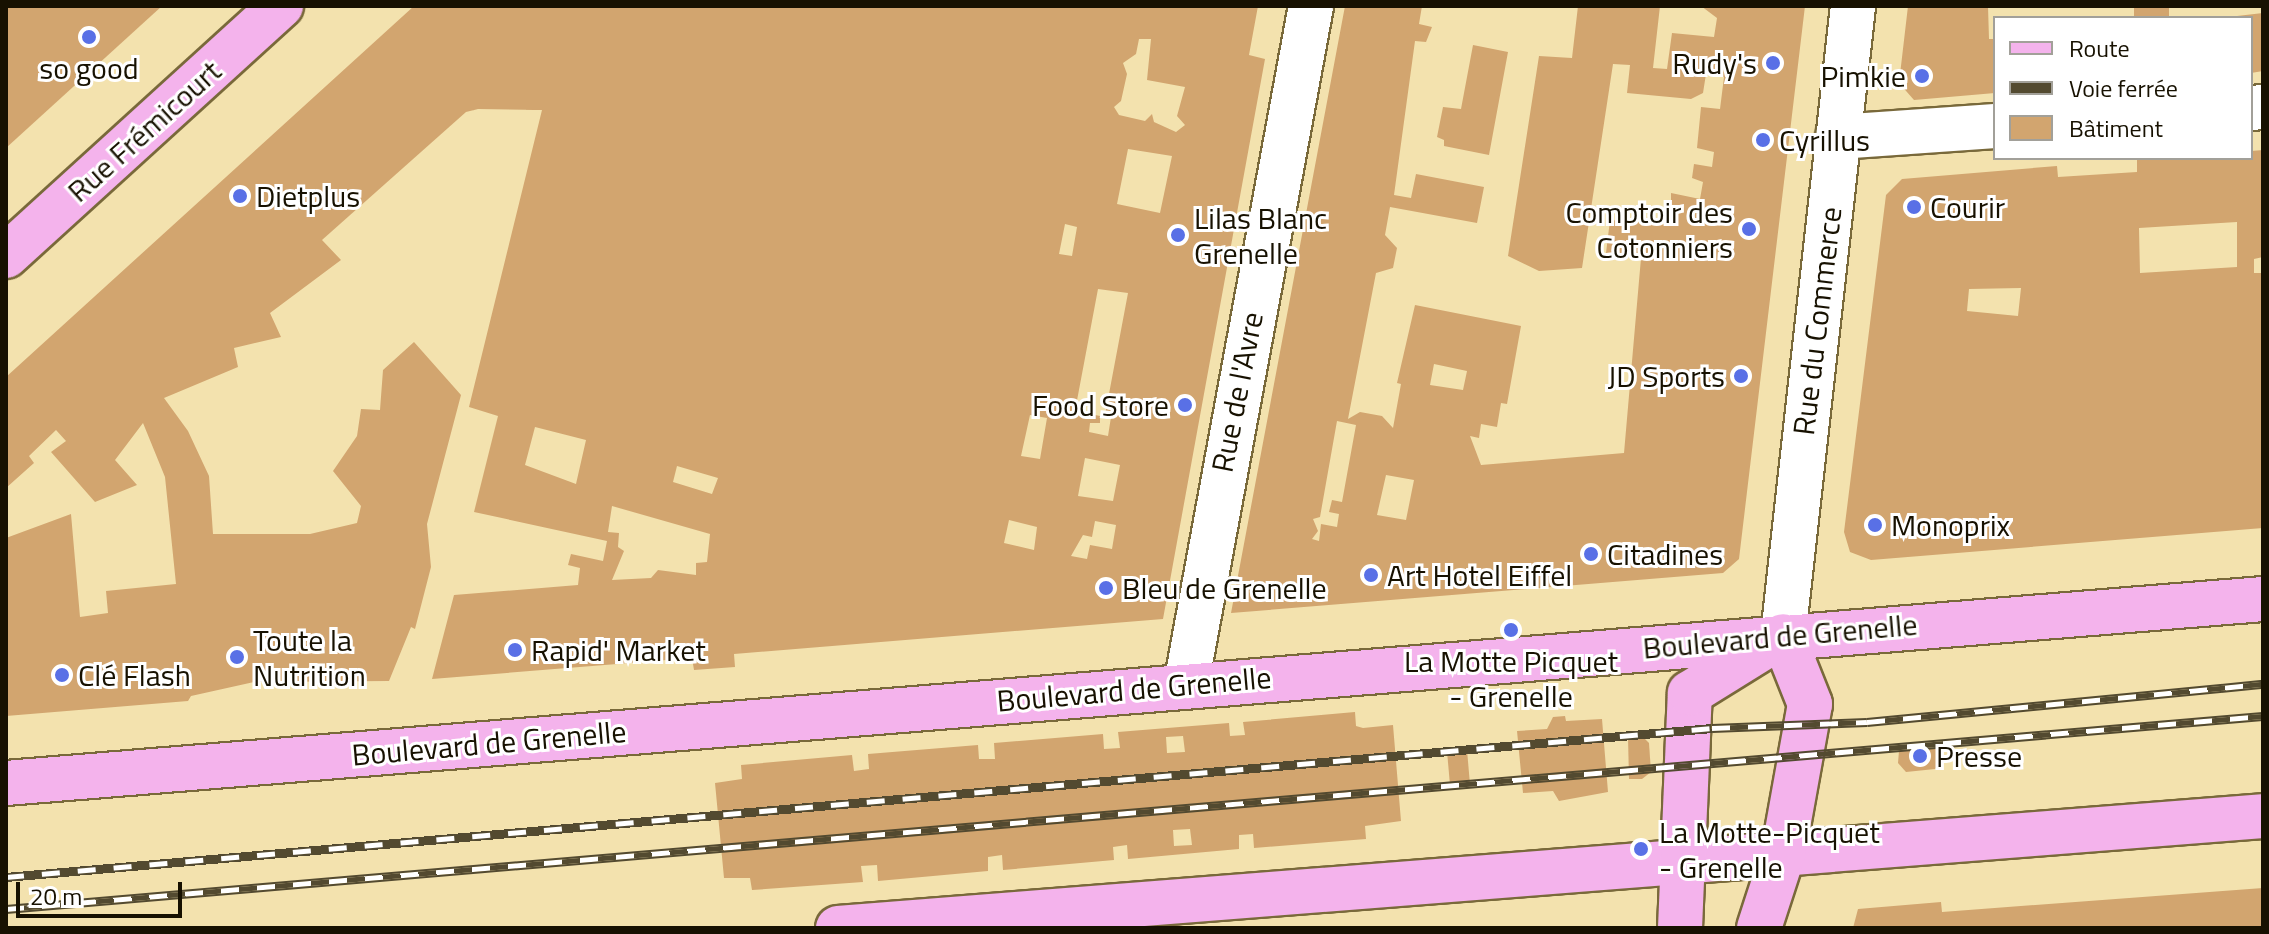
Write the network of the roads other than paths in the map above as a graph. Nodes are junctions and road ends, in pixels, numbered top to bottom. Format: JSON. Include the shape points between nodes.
{"nodes":[{"id":1,"x":281,"y":6,"type":"edge"},
{"id":2,"x":1311,"y":6,"type":"edge"},
{"id":3,"x":1853,"y":6,"type":"edge"},
{"id":4,"x":1993,"y":126,"type":"edge"},
{"id":5,"x":1838,"y":137,"type":"junction"},
{"id":6,"x":6,"y":256,"type":"edge"},
{"id":7,"x":2263,"y":599,"type":"edge"},
{"id":8,"x":1783,"y":636,"type":"junction"},
{"id":9,"x":1186,"y":685,"type":"junction"},
{"id":10,"x":6,"y":783,"type":"edge"},
{"id":11,"x":2263,"y":816,"type":"edge"},
{"id":12,"x":1783,"y":854,"type":"junction"},
{"id":13,"x":1682,"y":862,"type":"junction"},
{"id":14,"x":930,"y":924,"type":"edge"},
{"id":15,"x":838,"y":928,"type":"edge"},
{"id":16,"x":1680,"y":928,"type":"edge"},
{"id":17,"x":1759,"y":928,"type":"edge"}],
"edges":[{"from":1,"to":6,"type":"main road","name":"Rue Frémicourt"},
{"from":2,"to":9,"type":"street","name":"Rue de l'Avre"},
{"from":3,"to":5,"type":"street","name":"Rue du Commerce"},
{"from":4,"to":5,"type":"street"},
{"from":5,"to":8,"type":"street","name":"Rue du Commerce"},
{"from":7,"to":8,"type":"main road","name":"Boulevard de Grenelle"},
{"from":8,"to":9,"type":"main road","name":"Boulevard de Grenelle"},
{"from":8,"to":12,"type":"main road","via":[[1810,704]]},
{"from":8,"to":13,"type":"main road","via":[[1690,693]]},
{"from":9,"to":10,"type":"main road","name":"Boulevard de Grenelle"},
{"from":11,"to":12,"type":"main road"},
{"from":12,"to":13,"type":"main road"},
{"from":12,"to":17,"type":"main road"},
{"from":13,"to":14,"type":"main road"},
{"from":13,"to":16,"type":"main road"},
{"from":14,"to":15,"type":"main road"}]}
